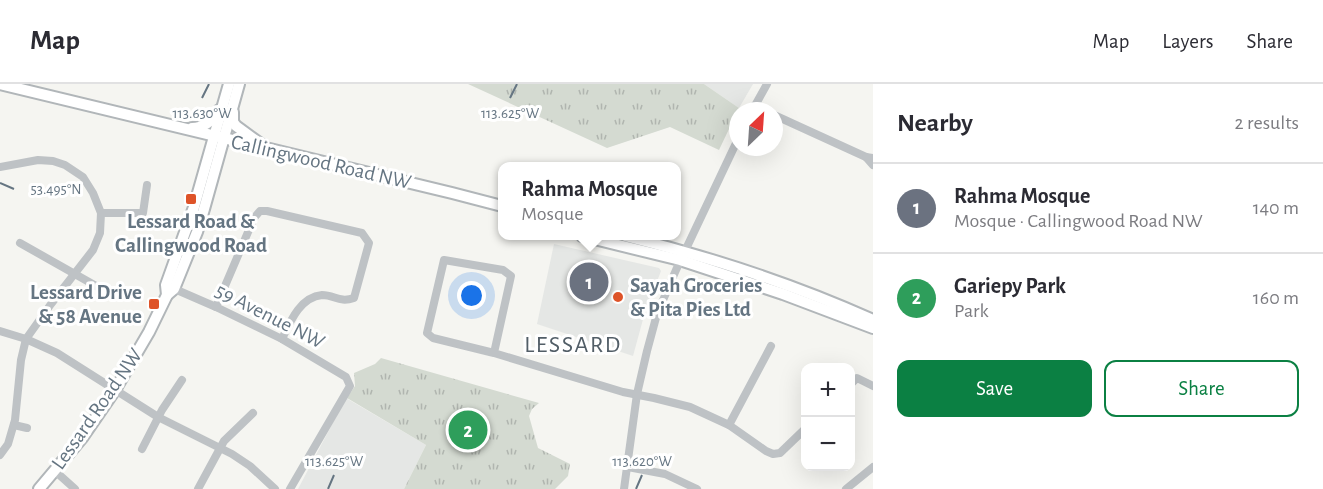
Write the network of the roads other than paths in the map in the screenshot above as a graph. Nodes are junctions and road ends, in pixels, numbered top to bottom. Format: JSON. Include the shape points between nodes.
{"nodes":[{"id":1,"x":0,"y":84,"type":"edge"},
{"id":2,"x":229,"y":84,"type":"edge"},
{"id":3,"x":239,"y":84,"type":"edge"},
{"id":4,"x":767,"y":84,"type":"edge"},
{"id":5,"x":229,"y":102,"type":"junction"},
{"id":6,"x":756,"y":102,"type":"edge"},
{"id":7,"x":783,"y":119,"type":"edge"},
{"id":8,"x":177,"y":127,"type":"junction"},
{"id":9,"x":219,"y":138,"type":"junction"},
{"id":10,"x":268,"y":149,"type":"junction"},
{"id":11,"x":730,"y":156,"type":"edge"},
{"id":12,"x":869,"y":158,"type":"edge"},
{"id":13,"x":873,"y":165,"type":"edge"},
{"id":14,"x":0,"y":167,"type":"edge"},
{"id":15,"x":147,"y":185,"type":"dead end"},
{"id":16,"x":498,"y":205,"type":"edge"},
{"id":17,"x":101,"y":213,"type":"junction"},
{"id":18,"x":602,"y":240,"type":"edge"},
{"id":19,"x":636,"y":240,"type":"edge"},
{"id":20,"x":20,"y":243,"type":"dead end"},
{"id":21,"x":682,"y":256,"type":"junction"},
{"id":22,"x":74,"y":273,"type":"junction"},
{"id":23,"x":169,"y":290,"type":"junction"},
{"id":24,"x":112,"y":295,"type":"dead end"},
{"id":25,"x":216,"y":307,"type":"junction"},
{"id":26,"x":873,"y":320,"type":"edge"},
{"id":27,"x":873,"y":328,"type":"edge"},
{"id":28,"x":0,"y":331,"type":"edge"},
{"id":29,"x":26,"y":339,"type":"junction"},
{"id":30,"x":282,"y":339,"type":"junction"},
{"id":31,"x":771,"y":346,"type":"dead end"},
{"id":32,"x":494,"y":353,"type":"junction"},
{"id":33,"x":182,"y":380,"type":"dead end"},
{"id":34,"x":855,"y":380,"type":"edge"},
{"id":35,"x":873,"y":386,"type":"edge"},
{"id":36,"x":115,"y":390,"type":"junction"},
{"id":37,"x":638,"y":394,"type":"junction"},
{"id":38,"x":253,"y":413,"type":"dead end"},
{"id":39,"x":158,"y":417,"type":"junction"},
{"id":40,"x":14,"y":425,"type":"junction"},
{"id":41,"x":729,"y":425,"type":"junction"},
{"id":42,"x":27,"y":428,"type":"dead end"},
{"id":43,"x":801,"y":433,"type":"edge"},
{"id":44,"x":220,"y":447,"type":"junction"},
{"id":45,"x":142,"y":449,"type":"dead end"},
{"id":46,"x":0,"y":455,"type":"edge"},
{"id":47,"x":628,"y":467,"type":"junction"},
{"id":48,"x":873,"y":467,"type":"edge"},
{"id":49,"x":55,"y":471,"type":"junction"},
{"id":50,"x":869,"y":475,"type":"edge"},
{"id":51,"x":39,"y":489,"type":"edge"},
{"id":52,"x":75,"y":489,"type":"edge"},
{"id":53,"x":198,"y":489,"type":"edge"},
{"id":54,"x":275,"y":489,"type":"edge"},
{"id":55,"x":290,"y":489,"type":"edge"},
{"id":56,"x":624,"y":489,"type":"edge"},
{"id":57,"x":697,"y":489,"type":"edge"},
{"id":58,"x":846,"y":489,"type":"edge"}],
"edges":[{"from":1,"to":8,"type":"main road","name":"Callingwood Road NW"},
{"from":2,"to":5,"type":"main road"},
{"from":3,"to":5,"type":"main road"},
{"from":4,"to":6,"type":"street"},
{"from":5,"to":8,"type":"main road","via":[[207,124],[196,129]]},
{"from":5,"to":9,"type":"main road","name":"Lessard Road NW"},
{"from":5,"to":10,"type":"main road","via":[[236,126]]},
{"from":7,"to":12,"type":"street"},
{"from":8,"to":9,"type":"main road","name":"Callingwood Road NW"},
{"from":9,"to":10,"type":"main road","name":"Callingwood Road NW"},
{"from":9,"to":23,"type":"main road","name":"Lessard Road NW"},
{"from":10,"to":16,"type":"main road","name":"Callingwood Road NW"},
{"from":11,"to":21,"type":"street"},
{"from":12,"to":13,"type":"street"},
{"from":14,"to":17,"type":"street","via":[[38,160],[65,165],[83,177]]},
{"from":15,"to":17,"type":"street","via":[[143,213]]},
{"from":17,"to":22,"type":"street","via":[[100,233],[93,250]]},
{"from":18,"to":21,"type":"main road"},
{"from":19,"to":21,"type":"main road"},
{"from":20,"to":22,"type":"street"},
{"from":21,"to":26,"type":"main road","via":[[778,281]]},
{"from":21,"to":27,"type":"main road"},
{"from":21,"to":37,"type":"street","via":[[657,314]]},
{"from":22,"to":24,"type":"street"},
{"from":22,"to":29,"type":"street"},
{"from":23,"to":25,"type":"street","name":"59 Avenue NW"},
{"from":23,"to":36,"type":"main road","name":"Lessard Road NW"},
{"from":25,"to":30,"type":"street","name":"59 Avenue NW"},
{"from":25,"to":30,"type":"street","via":[[260,211],[362,233],[369,243],[354,298],[346,301],[323,295],[310,299],[295,313]]},
{"from":28,"to":29,"type":"street"},
{"from":29,"to":36,"type":"street","via":[[57,353]]},
{"from":29,"to":40,"type":"street"},
{"from":30,"to":55,"type":"street","name":"59 Avenue NW","via":[[345,377],[350,386]]},
{"from":31,"to":41,"type":"street"},
{"from":32,"to":32,"type":"street","via":[[511,276],[503,270],[444,260],[427,333],[433,338]]},
{"from":32,"to":37,"type":"street"},
{"from":33,"to":39,"type":"street"},
{"from":34,"to":35,"type":"street"},
{"from":36,"to":39,"type":"street"},
{"from":36,"to":49,"type":"main road","name":"Lessard Road NW"},
{"from":37,"to":41,"type":"street","via":[[690,407]]},
{"from":37,"to":47,"type":"street"},
{"from":38,"to":44,"type":"street"},
{"from":39,"to":44,"type":"street"},
{"from":39,"to":45,"type":"street"},
{"from":40,"to":42,"type":"street"},
{"from":40,"to":46,"type":"street"},
{"from":41,"to":43,"type":"street","via":[[773,454],[780,453]]},
{"from":44,"to":53,"type":"street"},
{"from":44,"to":54,"type":"street","via":[[250,466]]},
{"from":47,"to":56,"type":"street"},
{"from":47,"to":57,"type":"street","via":[[665,474]]},
{"from":48,"to":50,"type":"street"},
{"from":49,"to":51,"type":"main road","name":"Lessard Road NW"},
{"from":49,"to":52,"type":"street"},
{"from":50,"to":58,"type":"street"}]}
